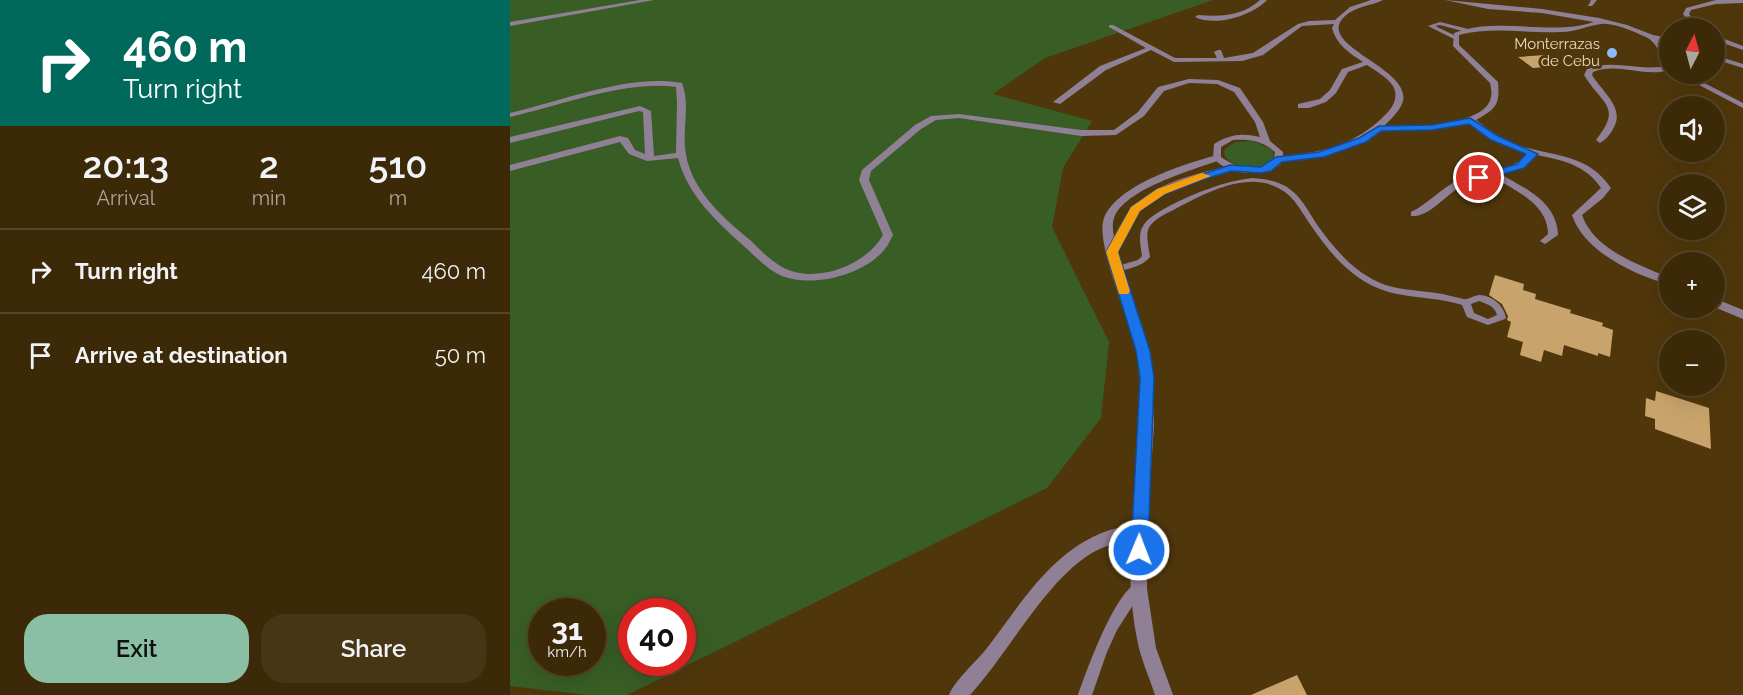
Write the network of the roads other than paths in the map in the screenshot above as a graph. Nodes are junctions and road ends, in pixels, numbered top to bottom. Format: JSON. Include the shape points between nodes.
{"nodes":[{"id":1,"x":651,"y":0,"type":"edge"},
{"id":2,"x":1264,"y":0,"type":"edge"},
{"id":3,"x":1380,"y":0,"type":"edge"},
{"id":4,"x":1448,"y":0,"type":"edge"},
{"id":5,"x":1743,"y":0,"type":"edge"},
{"id":6,"x":1198,"y":17,"type":"dead end"},
{"id":7,"x":1689,"y":18,"type":"edge"},
{"id":8,"x":1599,"y":20,"type":"junction"},
{"id":9,"x":1336,"y":22,"type":"junction"},
{"id":10,"x":510,"y":24,"type":"edge"},
{"id":11,"x":1111,"y":26,"type":"dead end"},
{"id":12,"x":1466,"y":30,"type":"junction"},
{"id":13,"x":1454,"y":37,"type":"junction"},
{"id":14,"x":1651,"y":37,"type":"junction"},
{"id":15,"x":1659,"y":38,"type":"edge"},
{"id":16,"x":1725,"y":41,"type":"edge"},
{"id":17,"x":1659,"y":45,"type":"edge"},
{"id":18,"x":1151,"y":48,"type":"junction"},
{"id":19,"x":1743,"y":48,"type":"edge"},
{"id":20,"x":1218,"y":52,"type":"dead end"},
{"id":21,"x":1222,"y":60,"type":"junction"},
{"id":22,"x":1725,"y":60,"type":"edge"},
{"id":23,"x":1367,"y":63,"type":"junction"},
{"id":24,"x":1743,"y":66,"type":"edge"},
{"id":25,"x":1659,"y":69,"type":"edge"},
{"id":26,"x":1701,"y":84,"type":"edge"},
{"id":27,"x":1057,"y":102,"type":"dead end"},
{"id":28,"x":1301,"y":106,"type":"dead end"},
{"id":29,"x":1743,"y":106,"type":"edge"},
{"id":30,"x":510,"y":115,"type":"edge"},
{"id":31,"x":1470,"y":120,"type":"junction"},
{"id":32,"x":1379,"y":129,"type":"junction"},
{"id":33,"x":510,"y":140,"type":"edge"},
{"id":34,"x":1600,"y":140,"type":"dead end"},
{"id":35,"x":1266,"y":141,"type":"junction"},
{"id":36,"x":1533,"y":154,"type":"junction"},
{"id":37,"x":681,"y":155,"type":"junction"},
{"id":38,"x":1217,"y":158,"type":"junction"},
{"id":39,"x":650,"y":159,"type":"junction"},
{"id":40,"x":1279,"y":159,"type":"junction"},
{"id":41,"x":510,"y":168,"type":"edge"},
{"id":42,"x":1230,"y":168,"type":"junction"},
{"id":43,"x":1495,"y":174,"type":"junction"},
{"id":44,"x":1413,"y":214,"type":"dead end"},
{"id":45,"x":1545,"y":241,"type":"dead end"},
{"id":46,"x":1112,"y":252,"type":"junction"},
{"id":47,"x":1117,"y":269,"type":"junction"},
{"id":48,"x":1659,"y":277,"type":"edge"},
{"id":49,"x":1466,"y":303,"type":"dead end"},
{"id":50,"x":1725,"y":307,"type":"edge"},
{"id":51,"x":1743,"y":315,"type":"edge"},
{"id":52,"x":1139,"y":532,"type":"junction"},
{"id":53,"x":1140,"y":586,"type":"junction"},
{"id":54,"x":958,"y":695,"type":"edge"},
{"id":55,"x":1085,"y":695,"type":"edge"},
{"id":56,"x":1164,"y":695,"type":"edge"}],
"edges":[{"from":1,"to":10,"type":"street"},
{"from":2,"to":6,"type":"street","via":[[1239,15]]},
{"from":3,"to":9,"type":"street","via":[[1353,8]]},
{"from":4,"to":8,"type":"street"},
{"from":5,"to":7,"type":"street","via":[[1688,9]]},
{"from":8,"to":12,"type":"street","via":[[1584,29],[1564,31]]},
{"from":8,"to":14,"type":"street"},
{"from":9,"to":21,"type":"street","via":[[1296,25],[1259,54]]},
{"from":9,"to":23,"type":"street","via":[[1337,36]]},
{"from":11,"to":18,"type":"street"},
{"from":12,"to":13,"type":"street"},
{"from":12,"to":13,"type":"lane","via":[[1440,23],[1430,26]]},
{"from":13,"to":31,"type":"street","via":[[1455,45],[1489,76],[1497,89],[1493,104]]},
{"from":14,"to":15,"type":"street"},
{"from":14,"to":17,"type":"street"},
{"from":16,"to":19,"type":"street"},
{"from":18,"to":21,"type":"street","via":[[1174,60]]},
{"from":18,"to":27,"type":"street","via":[[1103,68]]},
{"from":20,"to":21,"type":"street"},
{"from":22,"to":24,"type":"street"},
{"from":23,"to":28,"type":"street","via":[[1345,71],[1336,89],[1320,103]]},
{"from":23,"to":32,"type":"street","via":[[1385,73],[1399,89],[1397,108]]},
{"from":25,"to":34,"type":"street","via":[[1605,66],[1590,71],[1590,81],[1612,107],[1612,124]]},
{"from":26,"to":29,"type":"street"},
{"from":30,"to":37,"type":"street","via":[[633,86],[670,82],[679,85],[682,96]]},
{"from":31,"to":32,"type":"street","via":[[1432,127]]},
{"from":31,"to":36,"type":"street","via":[[1495,138]]},
{"from":32,"to":40,"type":"street","via":[[1335,151]]},
{"from":33,"to":39,"type":"street","via":[[645,108]]},
{"from":35,"to":37,"type":"street","via":[[1243,94],[1230,86],[1204,80],[1161,89],[1141,114],[1116,132],[1082,133],[959,116],[934,118],[867,170],[864,180],[888,235],[886,243],[862,262],[810,277],[787,274],[763,258],[697,193]]},
{"from":35,"to":38,"type":"street","via":[[1231,138],[1217,146]]},
{"from":35,"to":40,"type":"street","via":[[1277,149]]},
{"from":36,"to":43,"type":"street","via":[[1520,166]]},
{"from":36,"to":48,"type":"street","via":[[1584,166],[1596,173],[1611,189],[1585,205],[1577,215],[1578,224],[1616,257]]},
{"from":37,"to":39,"type":"street"},
{"from":38,"to":42,"type":"street"},
{"from":38,"to":46,"type":"street","via":[[1124,198],[1107,221]]},
{"from":39,"to":41,"type":"street","via":[[632,152],[620,139]]},
{"from":40,"to":42,"type":"street","via":[[1268,169]]},
{"from":42,"to":46,"type":"street","via":[[1148,199],[1126,222]]},
{"from":43,"to":44,"type":"street","via":[[1463,182]]},
{"from":43,"to":45,"type":"street","via":[[1532,198],[1550,217],[1553,235]]},
{"from":46,"to":47,"type":"street"},
{"from":47,"to":49,"type":"lane","via":[[1146,257],[1144,231],[1155,218],[1218,187],[1235,182],[1266,183],[1287,189],[1295,196],[1337,258],[1366,280],[1393,290]]},
{"from":47,"to":52,"type":"street","via":[[1143,351],[1147,378]]},
{"from":50,"to":51,"type":"street"},
{"from":52,"to":53,"type":"street"},
{"from":52,"to":54,"type":"street","via":[[1107,538],[1054,576]]},
{"from":53,"to":55,"type":"lane","via":[[1106,635]]},
{"from":53,"to":56,"type":"street","via":[[1147,647]]}]}
